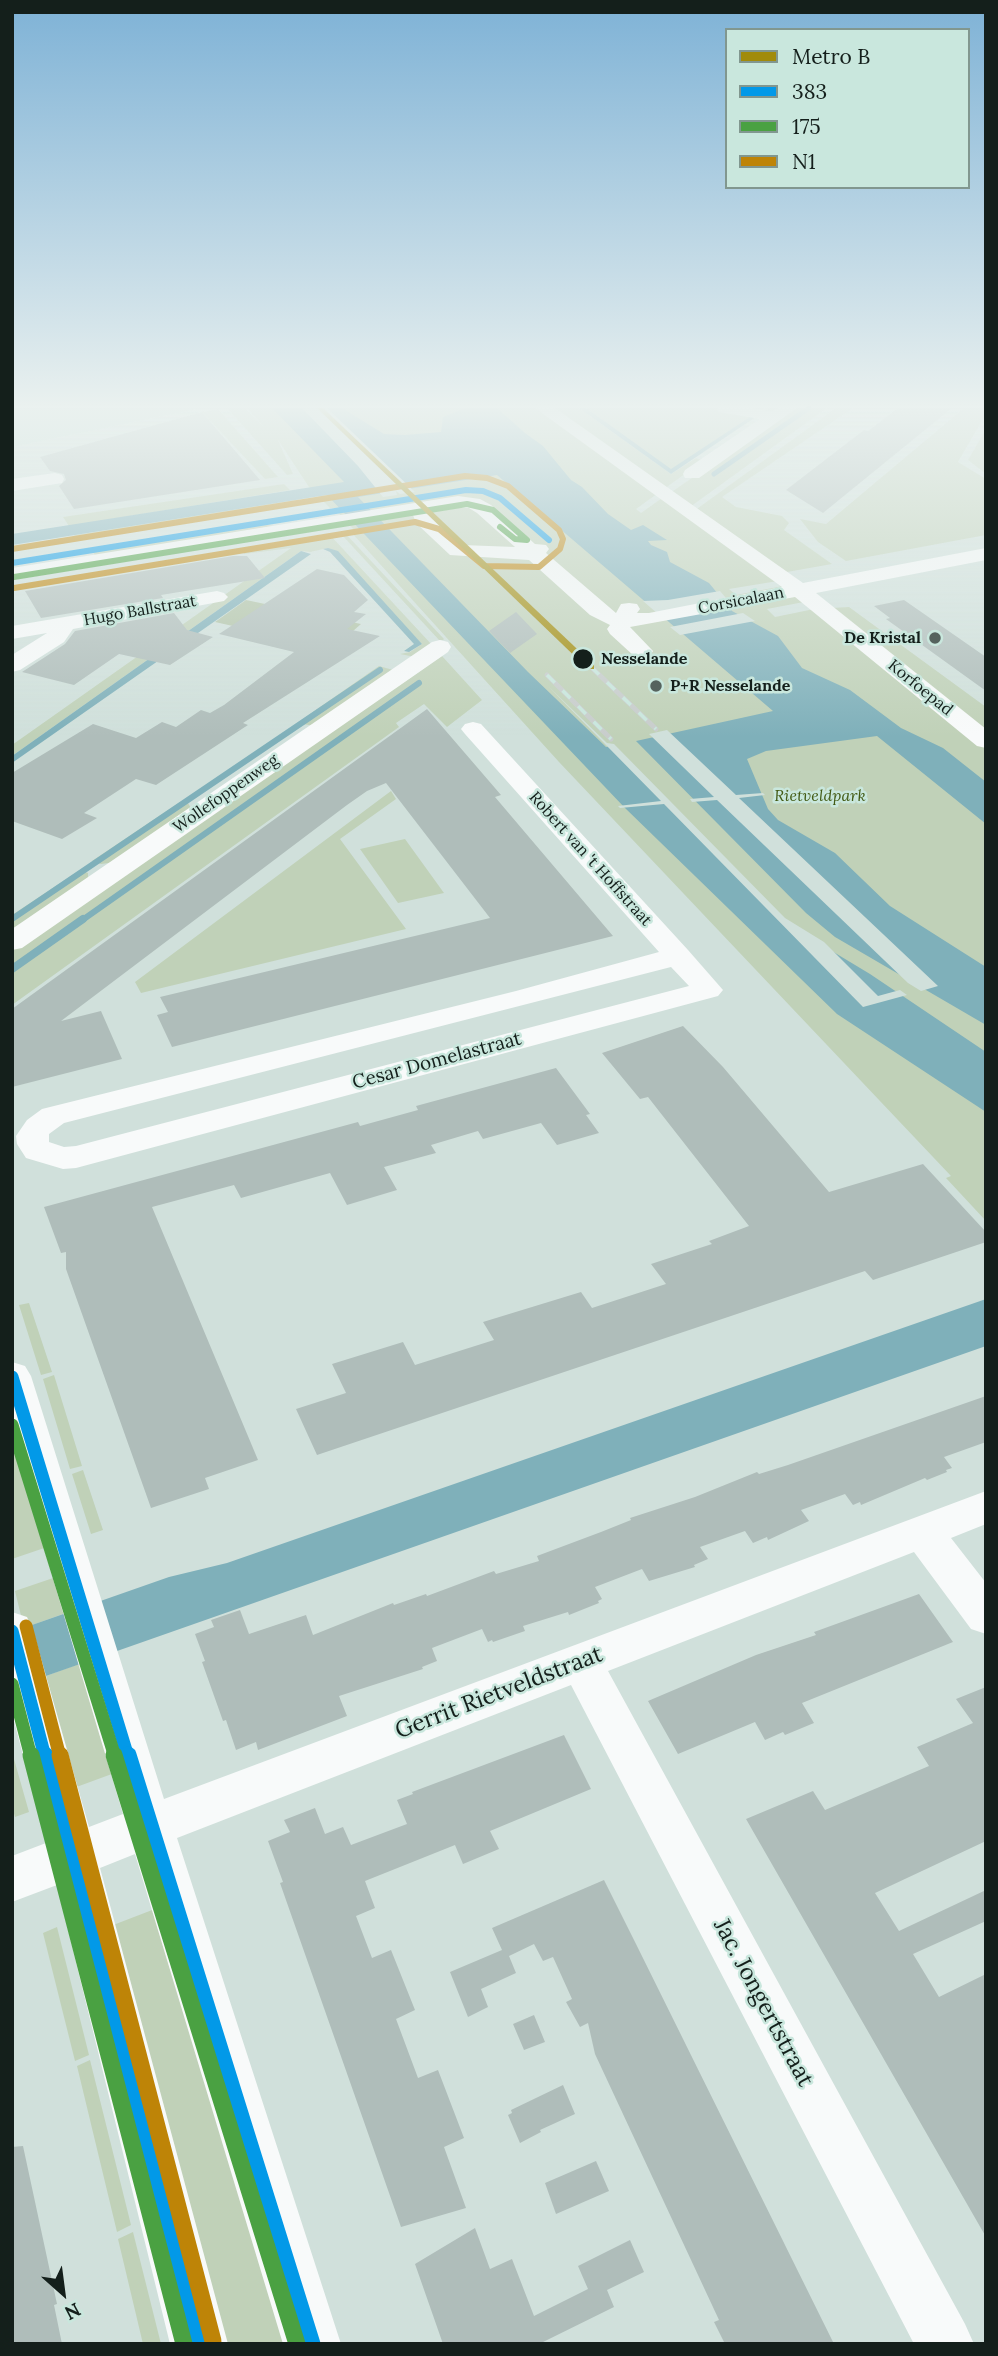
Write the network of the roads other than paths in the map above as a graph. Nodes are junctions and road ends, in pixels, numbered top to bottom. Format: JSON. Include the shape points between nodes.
{"nodes":[{"id":1,"x":319,"y":518,"type":"edge"},
{"id":2,"x":424,"y":518,"type":"edge"},
{"id":3,"x":448,"y":518,"type":"edge"},
{"id":4,"x":457,"y":518,"type":"edge"},
{"id":5,"x":497,"y":518,"type":"edge"},
{"id":6,"x":518,"y":518,"type":"edge"},
{"id":7,"x":698,"y":518,"type":"edge"},
{"id":8,"x":283,"y":524,"type":"junction"},
{"id":9,"x":986,"y":545,"type":"edge"},
{"id":10,"x":541,"y":547,"type":"junction"},
{"id":11,"x":486,"y":552,"type":"junction"},
{"id":12,"x":509,"y":553,"type":"junction"},
{"id":13,"x":986,"y":554,"type":"edge"},
{"id":14,"x":12,"y":563,"type":"edge"},
{"id":15,"x":12,"y":574,"type":"edge"},
{"id":16,"x":855,"y":574,"type":"junction"},
{"id":17,"x":794,"y":586,"type":"junction"},
{"id":18,"x":217,"y":597,"type":"dead end"},
{"id":19,"x":641,"y":612,"type":"junction"},
{"id":20,"x":62,"y":625,"type":"junction"},
{"id":21,"x":19,"y":626,"type":"edge"},
{"id":22,"x":440,"y":647,"type":"dead end"},
{"id":23,"x":642,"y":651,"type":"dead end"},
{"id":24,"x":12,"y":666,"type":"edge"},
{"id":25,"x":472,"y":729,"type":"dead end"},
{"id":26,"x":986,"y":741,"type":"edge"},
{"id":27,"x":12,"y":942,"type":"edge"},
{"id":28,"x":678,"y":956,"type":"junction"},
{"id":29,"x":708,"y":990,"type":"joint"},
{"id":30,"x":147,"y":1091,"type":"junction"},
{"id":31,"x":166,"y":1132,"type":"junction"},
{"id":32,"x":23,"y":1147,"type":"edge"},
{"id":33,"x":15,"y":1396,"type":"edge"},
{"id":34,"x":986,"y":1507,"type":"edge"},
{"id":35,"x":922,"y":1531,"type":"junction"},
{"id":36,"x":986,"y":1616,"type":"edge"},
{"id":37,"x":12,"y":1630,"type":"edge"},
{"id":38,"x":581,"y":1662,"type":"junction"},
{"id":39,"x":150,"y":1826,"type":"junction"},
{"id":40,"x":73,"y":1855,"type":"junction"},
{"id":41,"x":12,"y":1879,"type":"edge"},
{"id":42,"x":198,"y":2344,"type":"edge"},
{"id":43,"x":312,"y":2344,"type":"edge"},
{"id":44,"x":945,"y":2344,"type":"edge"}],
"edges":[{"from":1,"to":8,"type":"street"},
{"from":2,"to":11,"type":"street","via":[[457,551]]},
{"from":3,"to":11,"type":"street"},
{"from":4,"to":12,"type":"street","via":[[473,521]]},
{"from":5,"to":10,"type":"street"},
{"from":6,"to":10,"type":"street"},
{"from":7,"to":17,"type":"street","name":"Korfoepad"},
{"from":8,"to":14,"type":"street"},
{"from":8,"to":15,"type":"street"},
{"from":9,"to":16,"type":"street","name":"Corsicalaan"},
{"from":10,"to":12,"type":"street"},
{"from":10,"to":19,"type":"street"},
{"from":11,"to":12,"type":"street"},
{"from":13,"to":16,"type":"street","name":"Corsicalaan"},
{"from":16,"to":17,"type":"street","name":"Corsicalaan"},
{"from":17,"to":19,"type":"street","name":"Corsicalaan"},
{"from":17,"to":26,"type":"street","name":"Korfoepad"},
{"from":18,"to":20,"type":"street","name":"Hugo Ballstraat"},
{"from":19,"to":23,"type":"street","via":[[618,629]]},
{"from":20,"to":21,"type":"street","name":"Hugo Ballstraat"},
{"from":20,"to":24,"type":"street","name":"Hugo Ballstraat","via":[[61,632]]},
{"from":22,"to":27,"type":"street","name":"Wollefoppenweg"},
{"from":25,"to":28,"type":"street","name":"Robert van 't Hoffstraat"},
{"from":28,"to":29,"type":"street","name":"Robert van 't Hoffstraat"},
{"from":28,"to":30,"type":"street","name":"Cesar Domelastraat"},
{"from":29,"to":31,"type":"street","name":"Cesar Domelastraat"},
{"from":30,"to":31,"type":"street"},
{"from":30,"to":32,"type":"street","name":"Cesar Domelastraat","via":[[53,1116]]},
{"from":31,"to":32,"type":"street","name":"Cesar Domelastraat","via":[[76,1157]]},
{"from":33,"to":39,"type":"street"},
{"from":34,"to":35,"type":"street","name":"Gerrit Rietveldstraat"},
{"from":35,"to":36,"type":"street"},
{"from":35,"to":38,"type":"street","name":"Gerrit Rietveldstraat"},
{"from":37,"to":40,"type":"street"},
{"from":38,"to":39,"type":"street","name":"Gerrit Rietveldstraat"},
{"from":38,"to":44,"type":"street","name":"Jac. Jongertstraat"},
{"from":39,"to":40,"type":"street","name":"Gerrit Rietveldstraat"},
{"from":39,"to":43,"type":"street"},
{"from":40,"to":41,"type":"street","name":"Gerrit Rietveldstraat"},
{"from":40,"to":42,"type":"street"}]}
